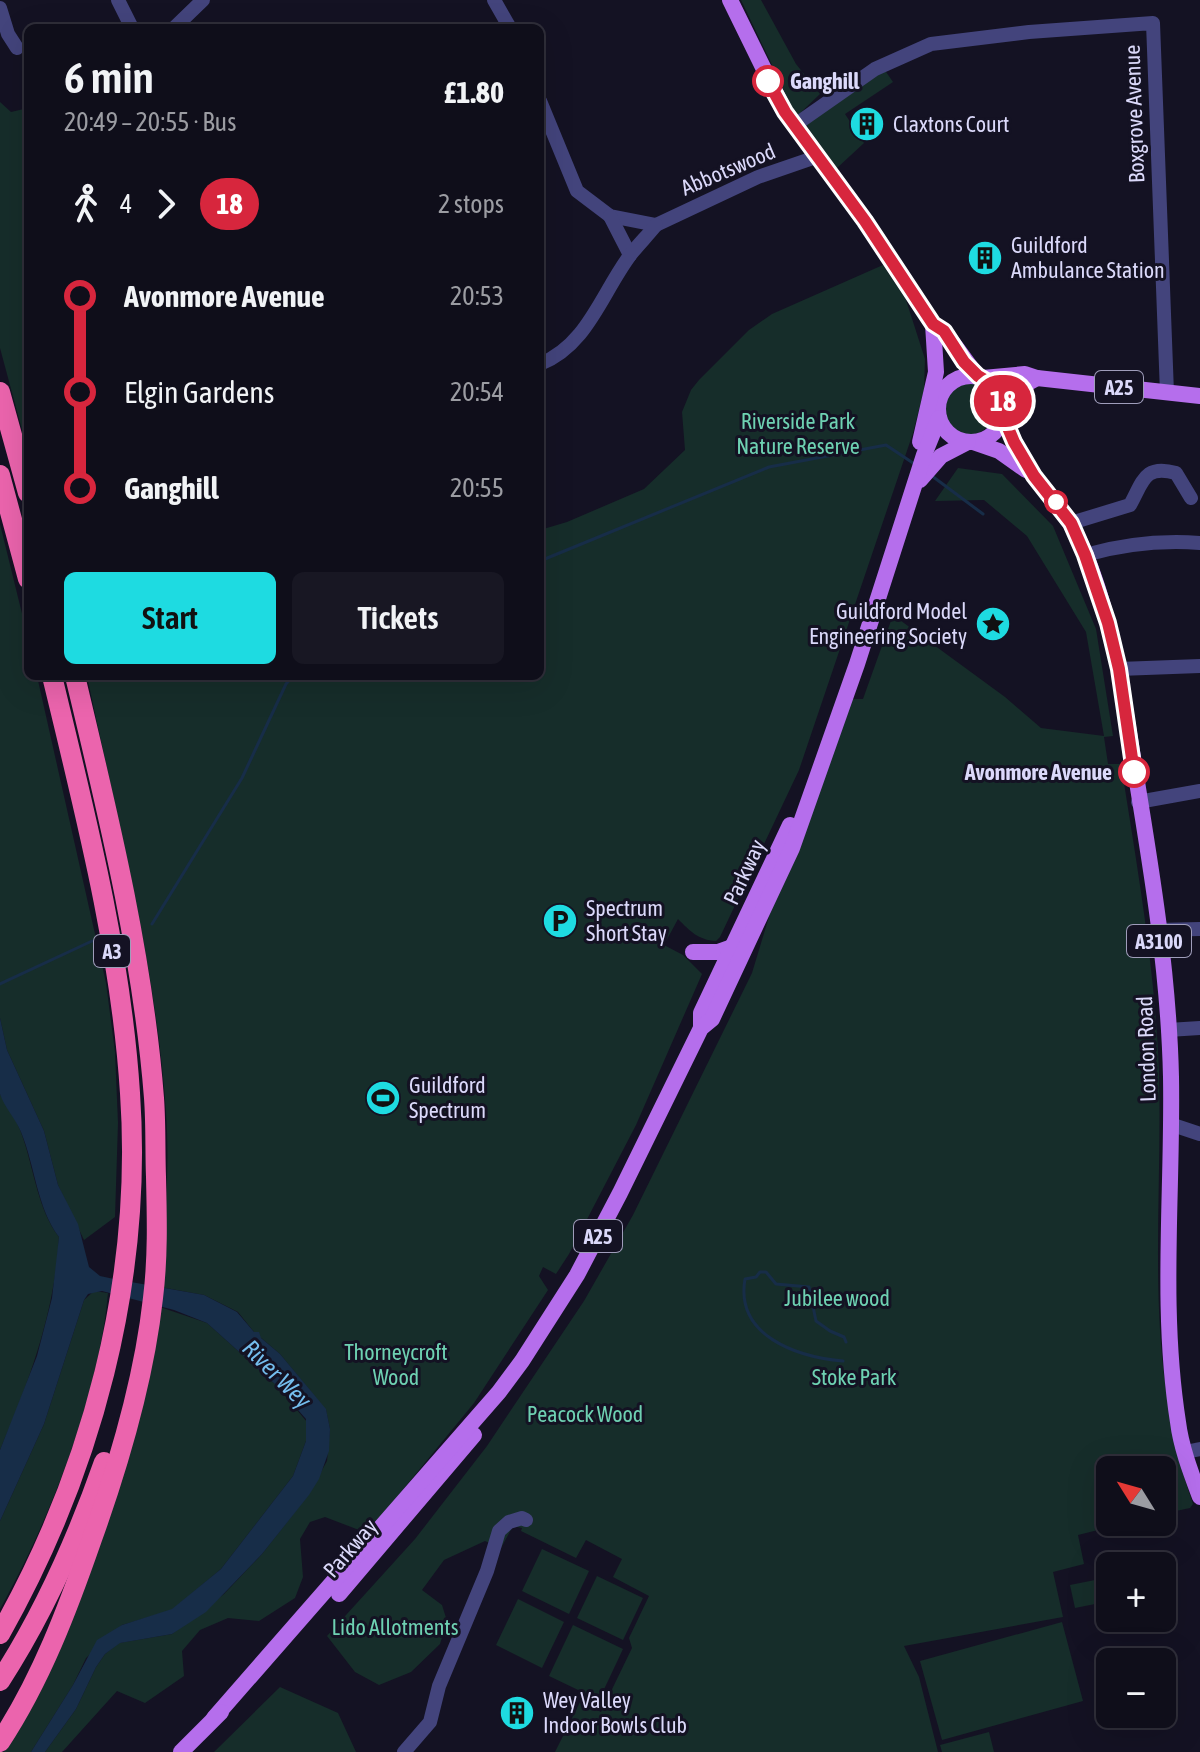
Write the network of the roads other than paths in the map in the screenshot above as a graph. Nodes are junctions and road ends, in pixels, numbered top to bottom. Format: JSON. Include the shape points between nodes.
{"nodes":[{"id":1,"x":118,"y":0,"type":"edge"},
{"id":2,"x":203,"y":0,"type":"edge"},
{"id":3,"x":494,"y":0,"type":"edge"},
{"id":4,"x":730,"y":0,"type":"edge"},
{"id":5,"x":0,"y":8,"type":"edge"},
{"id":6,"x":130,"y":24,"type":"edge"},
{"id":7,"x":178,"y":24,"type":"edge"},
{"id":8,"x":508,"y":24,"type":"edge"},
{"id":9,"x":4,"y":38,"type":"edge"},
{"id":10,"x":17,"y":48,"type":"dead end"},
{"id":11,"x":544,"y":111,"type":"edge"},
{"id":12,"x":795,"y":125,"type":"junction"},
{"id":13,"x":819,"y":156,"type":"junction"},
{"id":14,"x":610,"y":216,"type":"junction"},
{"id":15,"x":656,"y":225,"type":"junction"},
{"id":16,"x":630,"y":255,"type":"junction"},
{"id":17,"x":933,"y":324,"type":"junction"},
{"id":18,"x":544,"y":362,"type":"edge"},
{"id":19,"x":936,"y":372,"type":"junction"},
{"id":20,"x":980,"y":377,"type":"junction"},
{"id":21,"x":1037,"y":378,"type":"junction"},
{"id":22,"x":0,"y":392,"type":"edge"},
{"id":23,"x":1167,"y":393,"type":"junction"},
{"id":24,"x":1200,"y":396,"type":"edge"},
{"id":25,"x":939,"y":399,"type":"junction"},
{"id":26,"x":1004,"y":410,"type":"junction"},
{"id":27,"x":939,"y":418,"type":"junction"},
{"id":28,"x":970,"y":442,"type":"junction"},
{"id":29,"x":0,"y":475,"type":"edge"},
{"id":30,"x":1034,"y":476,"type":"junction"},
{"id":31,"x":24,"y":479,"type":"edge"},
{"id":32,"x":1191,"y":498,"type":"dead end"},
{"id":33,"x":904,"y":518,"type":"junction"},
{"id":34,"x":1071,"y":523,"type":"junction"},
{"id":35,"x":1200,"y":543,"type":"edge"},
{"id":36,"x":1085,"y":555,"type":"junction"},
{"id":37,"x":24,"y":564,"type":"edge"},
{"id":38,"x":1200,"y":666,"type":"edge"},
{"id":39,"x":1119,"y":669,"type":"junction"},
{"id":40,"x":53,"y":680,"type":"edge"},
{"id":41,"x":76,"y":680,"type":"edge"},
{"id":42,"x":831,"y":736,"type":"junction"},
{"id":43,"x":1200,"y":791,"type":"edge"},
{"id":44,"x":1138,"y":802,"type":"junction"},
{"id":45,"x":1200,"y":929,"type":"edge"},
{"id":46,"x":1158,"y":930,"type":"junction"},
{"id":47,"x":732,"y":947,"type":"junction"},
{"id":48,"x":693,"y":952,"type":"dead end"},
{"id":49,"x":701,"y":1028,"type":"junction"},
{"id":50,"x":1200,"y":1028,"type":"edge"},
{"id":51,"x":1168,"y":1030,"type":"junction"},
{"id":52,"x":1170,"y":1124,"type":"junction"},
{"id":53,"x":1200,"y":1134,"type":"edge"},
{"id":54,"x":144,"y":1325,"type":"junction"},
{"id":55,"x":1193,"y":1450,"type":"edge"},
{"id":56,"x":1200,"y":1497,"type":"edge"},
{"id":57,"x":526,"y":1520,"type":"dead end"},
{"id":58,"x":0,"y":1634,"type":"edge"},
{"id":59,"x":0,"y":1681,"type":"edge"},
{"id":60,"x":0,"y":1742,"type":"edge"},
{"id":61,"x":181,"y":1752,"type":"edge"},
{"id":62,"x":404,"y":1752,"type":"edge"}],
"edges":[{"from":1,"to":6,"type":"street"},
{"from":2,"to":7,"type":"street"},
{"from":3,"to":8,"type":"street"},
{"from":4,"to":12,"type":"main road"},
{"from":5,"to":9,"type":"street"},
{"from":9,"to":10,"type":"street"},
{"from":11,"to":14,"type":"street","via":[[577,191]]},
{"from":12,"to":13,"type":"main road"},
{"from":12,"to":23,"type":"street","name":"Boxgrove Avenue","via":[[875,69],[931,44],[1153,23]]},
{"from":13,"to":15,"type":"street","name":"Abbotswood","via":[[758,177]]},
{"from":13,"to":17,"type":"main road"},
{"from":14,"to":15,"type":"street"},
{"from":14,"to":16,"type":"street"},
{"from":15,"to":16,"type":"street","name":"Abbotswood"},
{"from":16,"to":18,"type":"street","name":"Abbotswood","via":[[579,335]]},
{"from":17,"to":19,"type":"main road"},
{"from":17,"to":20,"type":"main road"},
{"from":19,"to":25,"type":"main road"},
{"from":19,"to":33,"type":"main road"},
{"from":20,"to":21,"type":"main road","number":"A25"},
{"from":20,"to":25,"type":"main road","via":[[953,381]]},
{"from":20,"to":26,"type":"main road","via":[[995,386]]},
{"from":21,"to":23,"type":"main road","number":"A25"},
{"from":21,"to":26,"type":"main road","via":[[1017,389]]},
{"from":22,"to":31,"type":"highway"},
{"from":23,"to":24,"type":"main road","number":"A25"},
{"from":25,"to":27,"type":"main road"},
{"from":26,"to":28,"type":"main road","via":[[992,434]]},
{"from":26,"to":30,"type":"main road","name":"London Road","number":"A3100","via":[[1014,442]]},
{"from":27,"to":28,"type":"main road","via":[[952,436]]},
{"from":27,"to":33,"type":"main road","number":"A25"},
{"from":28,"to":30,"type":"main road","name":"London Road","number":"A3100","via":[[1003,454]]},
{"from":28,"to":33,"type":"main road","number":"A25","via":[[941,456],[925,472]]},
{"from":29,"to":37,"type":"highway"},
{"from":30,"to":34,"type":"main road","name":"London Road","number":"A3100"},
{"from":32,"to":34,"type":"street","via":[[1176,473],[1151,472],[1130,505]]},
{"from":33,"to":42,"type":"main road","name":"Parkway","number":"A25"},
{"from":34,"to":36,"type":"main road","name":"London Road","number":"A3100"},
{"from":35,"to":36,"type":"street","via":[[1120,545]]},
{"from":36,"to":39,"type":"main road","name":"London Road","number":"A3100"},
{"from":38,"to":39,"type":"street"},
{"from":39,"to":44,"type":"main road","name":"London Road","number":"A3100"},
{"from":40,"to":58,"type":"highway","number":"A3","via":[[118,982],[132,1119],[128,1231],[104,1376],[79,1459],[51,1533]]},
{"from":41,"to":54,"type":"highway","number":"A3","via":[[128,915],[152,1076],[156,1176]]},
{"from":42,"to":47,"type":"main road","name":"Parkway","number":"A25"},
{"from":42,"to":49,"type":"main road","name":"Parkway","number":"A25","via":[[792,848],[712,1019]]},
{"from":43,"to":44,"type":"street"},
{"from":44,"to":46,"type":"main road","name":"London Road","number":"A3100"},
{"from":45,"to":46,"type":"street"},
{"from":46,"to":51,"type":"main road","name":"London Road","number":"A3100"},
{"from":47,"to":48,"type":"main road"},
{"from":47,"to":49,"type":"main road","name":"Parkway","number":"A25","via":[[701,1013]]},
{"from":49,"to":61,"type":"main road","name":"Parkway","number":"A25","via":[[577,1275],[499,1392]]},
{"from":50,"to":51,"type":"street"},
{"from":51,"to":52,"type":"main road","name":"London Road","number":"A3100"},
{"from":52,"to":53,"type":"street"},
{"from":52,"to":55,"type":"main road","name":"London Road","number":"A3100","via":[[1169,1329],[1178,1424]]},
{"from":54,"to":59,"type":"highway","via":[[109,1449],[79,1530]]},
{"from":54,"to":60,"type":"highway","via":[[140,1374],[88,1550],[38,1675]]},
{"from":55,"to":56,"type":"main road","name":"London Road","number":"A3100"},
{"from":57,"to":62,"type":"street","via":[[509,1522],[499,1531],[430,1722]]}]}
